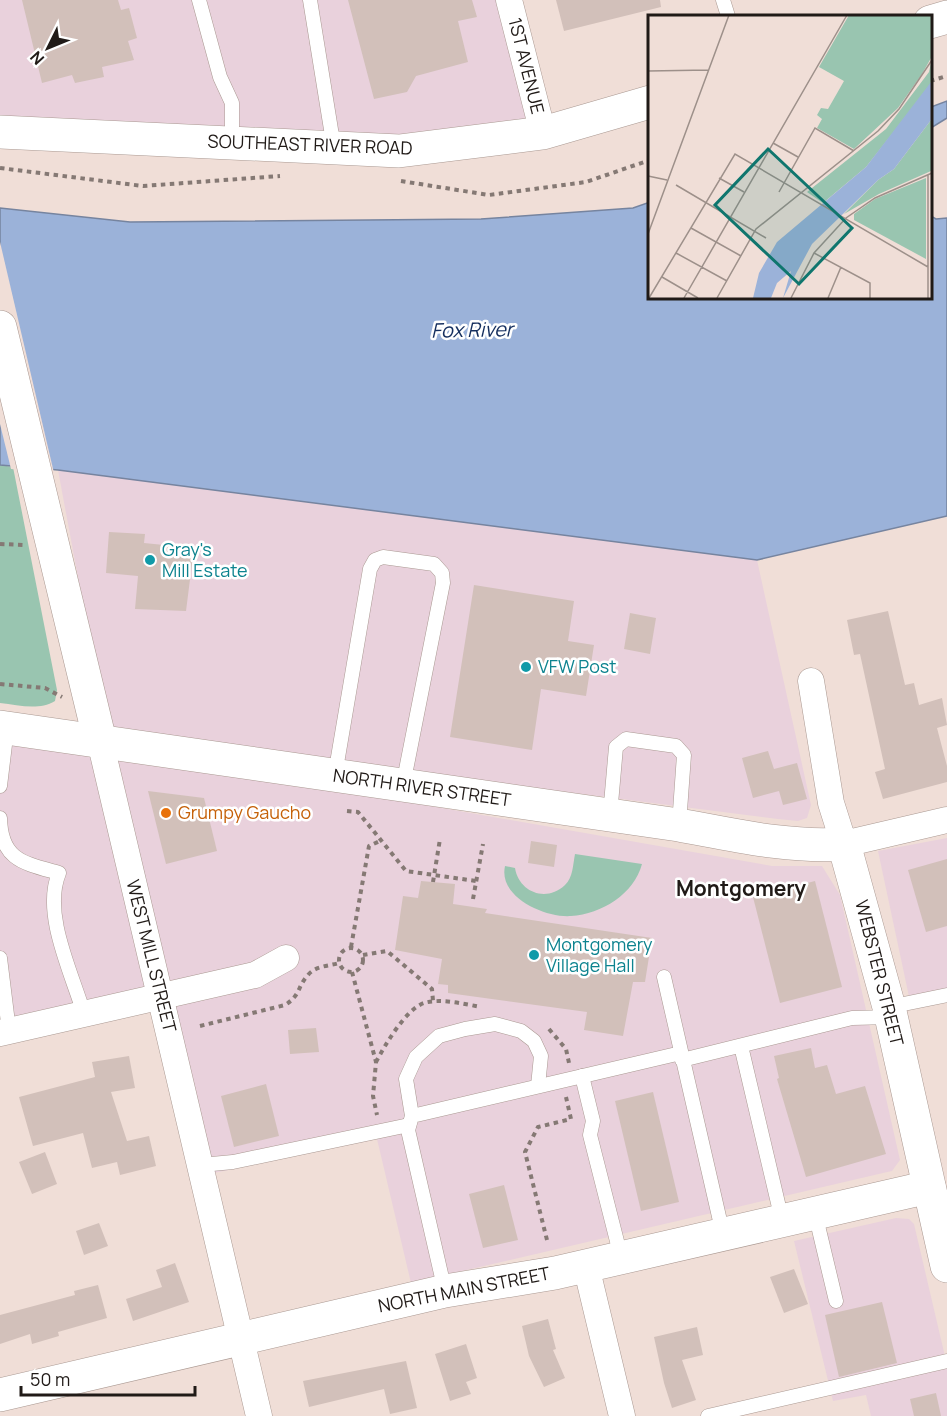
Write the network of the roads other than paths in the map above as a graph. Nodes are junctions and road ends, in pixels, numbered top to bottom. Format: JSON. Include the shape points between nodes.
{"nodes":[{"id":1,"x":199,"y":0,"type":"edge"},
{"id":2,"x":310,"y":0,"type":"edge"},
{"id":3,"x":509,"y":0,"type":"edge"},
{"id":4,"x":723,"y":0,"type":"edge"},
{"id":5,"x":728,"y":15,"type":"edge"},
{"id":6,"x":947,"y":17,"type":"edge"},
{"id":7,"x":932,"y":21,"type":"edge"},
{"id":8,"x":648,"y":103,"type":"edge"},
{"id":9,"x":0,"y":132,"type":"edge"},
{"id":10,"x":543,"y":133,"type":"junction"},
{"id":11,"x":232,"y":143,"type":"junction"},
{"id":12,"x":334,"y":148,"type":"junction"},
{"id":13,"x":0,"y":327,"type":"edge"},
{"id":14,"x":811,"y":681,"type":"dead end"},
{"id":15,"x":3,"y":727,"type":"edge"},
{"id":16,"x":100,"y":741,"type":"junction"},
{"id":17,"x":335,"y":775,"type":"junction"},
{"id":18,"x":403,"y":785,"type":"junction"},
{"id":19,"x":0,"y":786,"type":"edge"},
{"id":20,"x":610,"y":815,"type":"junction"},
{"id":21,"x":0,"y":818,"type":"edge"},
{"id":22,"x":947,"y":820,"type":"edge"},
{"id":23,"x":680,"y":825,"type":"junction"},
{"id":24,"x":0,"y":840,"type":"edge"},
{"id":25,"x":844,"y":844,"type":"junction"},
{"id":26,"x":0,"y":958,"type":"edge"},
{"id":27,"x":286,"y":958,"type":"dead end"},
{"id":28,"x":664,"y":977,"type":"dead end"},
{"id":29,"x":947,"y":995,"type":"edge"},
{"id":30,"x":161,"y":997,"type":"junction"},
{"id":31,"x":890,"y":1012,"type":"junction"},
{"id":32,"x":84,"y":1014,"type":"junction"},
{"id":33,"x":4,"y":1032,"type":"edge"},
{"id":34,"x":741,"y":1046,"type":"junction"},
{"id":35,"x":682,"y":1056,"type":"junction"},
{"id":36,"x":582,"y":1076,"type":"junction"},
{"id":37,"x":538,"y":1086,"type":"junction"},
{"id":38,"x":410,"y":1120,"type":"junction"},
{"id":39,"x":201,"y":1165,"type":"junction"},
{"id":40,"x":938,"y":1185,"type":"edge"},
{"id":41,"x":815,"y":1213,"type":"junction"},
{"id":42,"x":782,"y":1220,"type":"junction"},
{"id":43,"x":723,"y":1234,"type":"junction"},
{"id":44,"x":621,"y":1257,"type":"junction"},
{"id":45,"x":586,"y":1266,"type":"junction"},
{"id":46,"x":947,"y":1266,"type":"edge"},
{"id":47,"x":445,"y":1291,"type":"junction"},
{"id":48,"x":836,"y":1301,"type":"dead end"},
{"id":49,"x":241,"y":1338,"type":"junction"},
{"id":50,"x":947,"y":1361,"type":"edge"},
{"id":51,"x":0,"y":1395,"type":"edge"},
{"id":52,"x":259,"y":1416,"type":"edge"},
{"id":53,"x":622,"y":1416,"type":"edge"},
{"id":54,"x":708,"y":1416,"type":"edge"}],
"edges":[{"from":1,"to":11,"type":"lane","via":[[220,77],[232,103]]},
{"from":2,"to":12,"type":"lane"},
{"from":3,"to":10,"type":"street","name":"1ST AVENUE"},
{"from":4,"to":5,"type":"lane"},
{"from":6,"to":7,"type":"street"},
{"from":8,"to":10,"type":"street","name":"SOUTHEAST RIVER ROAD"},
{"from":9,"to":11,"type":"street","name":"SOUTHEAST RIVER ROAD"},
{"from":10,"to":12,"type":"street","name":"SOUTHEAST RIVER ROAD","via":[[399,151]]},
{"from":11,"to":12,"type":"street","name":"SOUTHEAST RIVER ROAD"},
{"from":13,"to":16,"type":"street","name":"WEST MILL STREET"},
{"from":14,"to":25,"type":"street","name":"WEBSTER STREET","via":[[831,803]]},
{"from":15,"to":16,"type":"street","name":"NORTH RIVER STREET"},
{"from":15,"to":19,"type":"lane"},
{"from":16,"to":17,"type":"street","name":"NORTH RIVER STREET"},
{"from":16,"to":30,"type":"street","name":"WEST MILL STREET"},
{"from":17,"to":18,"type":"street","name":"NORTH RIVER STREET"},
{"from":17,"to":18,"type":"lane","via":[[370,569],[375,560],[383,557],[434,564],[442,573],[443,583]]},
{"from":18,"to":20,"type":"street","name":"NORTH RIVER STREET"},
{"from":20,"to":23,"type":"street","name":"NORTH RIVER STREET"},
{"from":20,"to":23,"type":"lane","via":[[616,747],[626,739],[676,746],[684,755]]},
{"from":21,"to":24,"type":"lane"},
{"from":22,"to":25,"type":"street"},
{"from":23,"to":25,"type":"street","name":"NORTH RIVER STREET","via":[[779,843]]},
{"from":24,"to":32,"type":"lane","via":[[21,862],[59,873],[52,889],[53,914]]},
{"from":25,"to":31,"type":"street","name":"WEBSTER STREET"},
{"from":26,"to":33,"type":"lane"},
{"from":27,"to":30,"type":"street","via":[[255,975]]},
{"from":28,"to":35,"type":"lane"},
{"from":29,"to":31,"type":"lane"},
{"from":30,"to":32,"type":"street"},
{"from":30,"to":39,"type":"street","name":"WEST MILL STREET"},
{"from":31,"to":34,"type":"lane"},
{"from":31,"to":40,"type":"street","name":"WEBSTER STREET"},
{"from":32,"to":33,"type":"street"},
{"from":34,"to":35,"type":"lane"},
{"from":34,"to":42,"type":"lane"},
{"from":35,"to":36,"type":"lane"},
{"from":35,"to":43,"type":"lane"},
{"from":36,"to":37,"type":"lane"},
{"from":36,"to":44,"type":"lane","via":[[593,1121],[590,1135]]},
{"from":37,"to":38,"type":"lane"},
{"from":37,"to":38,"type":"lane","via":[[541,1056],[534,1041],[521,1030],[495,1023],[465,1029],[439,1036],[416,1058],[406,1079]]},
{"from":38,"to":39,"type":"lane","via":[[379,1131],[233,1162]]},
{"from":38,"to":47,"type":"lane","via":[[408,1130]]},
{"from":39,"to":49,"type":"street","name":"WEST MILL STREET"},
{"from":40,"to":41,"type":"street","name":"NORTH MAIN STREET"},
{"from":40,"to":46,"type":"street","name":"WEBSTER STREET"},
{"from":41,"to":42,"type":"street","name":"NORTH MAIN STREET"},
{"from":41,"to":48,"type":"lane"},
{"from":42,"to":43,"type":"street","name":"NORTH MAIN STREET"},
{"from":43,"to":44,"type":"street","name":"NORTH MAIN STREET"},
{"from":44,"to":45,"type":"street","name":"NORTH MAIN STREET"},
{"from":45,"to":47,"type":"street","name":"NORTH MAIN STREET"},
{"from":45,"to":53,"type":"street"},
{"from":47,"to":49,"type":"street","name":"NORTH MAIN STREET"},
{"from":49,"to":51,"type":"street","name":"NORTH MAIN STREET"},
{"from":49,"to":52,"type":"street","name":"WEST MILL STREET"},
{"from":50,"to":54,"type":"lane"}]}
